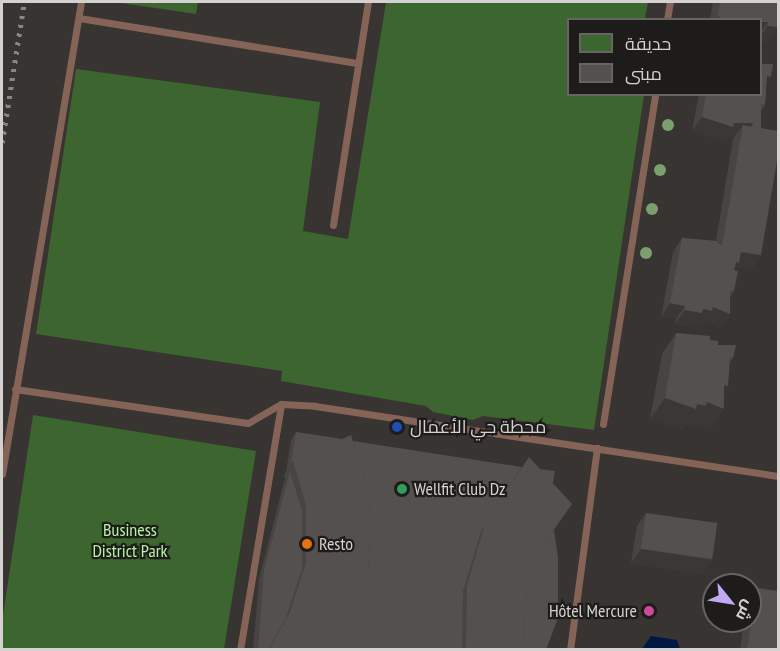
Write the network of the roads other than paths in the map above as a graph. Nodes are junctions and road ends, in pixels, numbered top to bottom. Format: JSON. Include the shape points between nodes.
{"nodes":[{"id":1,"x":81,"y":2,"type":"edge"},
{"id":2,"x":368,"y":2,"type":"edge"},
{"id":3,"x":670,"y":2,"type":"edge"},
{"id":4,"x":79,"y":18,"type":"junction"},
{"id":5,"x":667,"y":18,"type":"edge"},
{"id":6,"x":358,"y":63,"type":"junction"},
{"id":7,"x":655,"y":96,"type":"edge"},
{"id":8,"x":333,"y":225,"type":"dead end"},
{"id":9,"x":15,"y":389,"type":"junction"},
{"id":10,"x":281,"y":405,"type":"junction"},
{"id":11,"x":603,"y":424,"type":"dead end"},
{"id":12,"x":597,"y":448,"type":"junction"},
{"id":13,"x":2,"y":474,"type":"edge"},
{"id":14,"x":778,"y":476,"type":"edge"},
{"id":15,"x":240,"y":650,"type":"edge"},
{"id":16,"x":570,"y":650,"type":"edge"}],
"edges":[{"from":1,"to":4,"type":"lane"},
{"from":2,"to":6,"type":"lane"},
{"from":3,"to":5,"type":"lane"},
{"from":4,"to":6,"type":"lane"},
{"from":4,"to":9,"type":"lane"},
{"from":6,"to":8,"type":"lane"},
{"from":7,"to":11,"type":"lane"},
{"from":9,"to":10,"type":"lane","via":[[248,423]]},
{"from":9,"to":13,"type":"lane"},
{"from":10,"to":12,"type":"lane","via":[[315,406]]},
{"from":10,"to":15,"type":"lane"},
{"from":12,"to":14,"type":"lane"},
{"from":12,"to":16,"type":"lane"}]}
